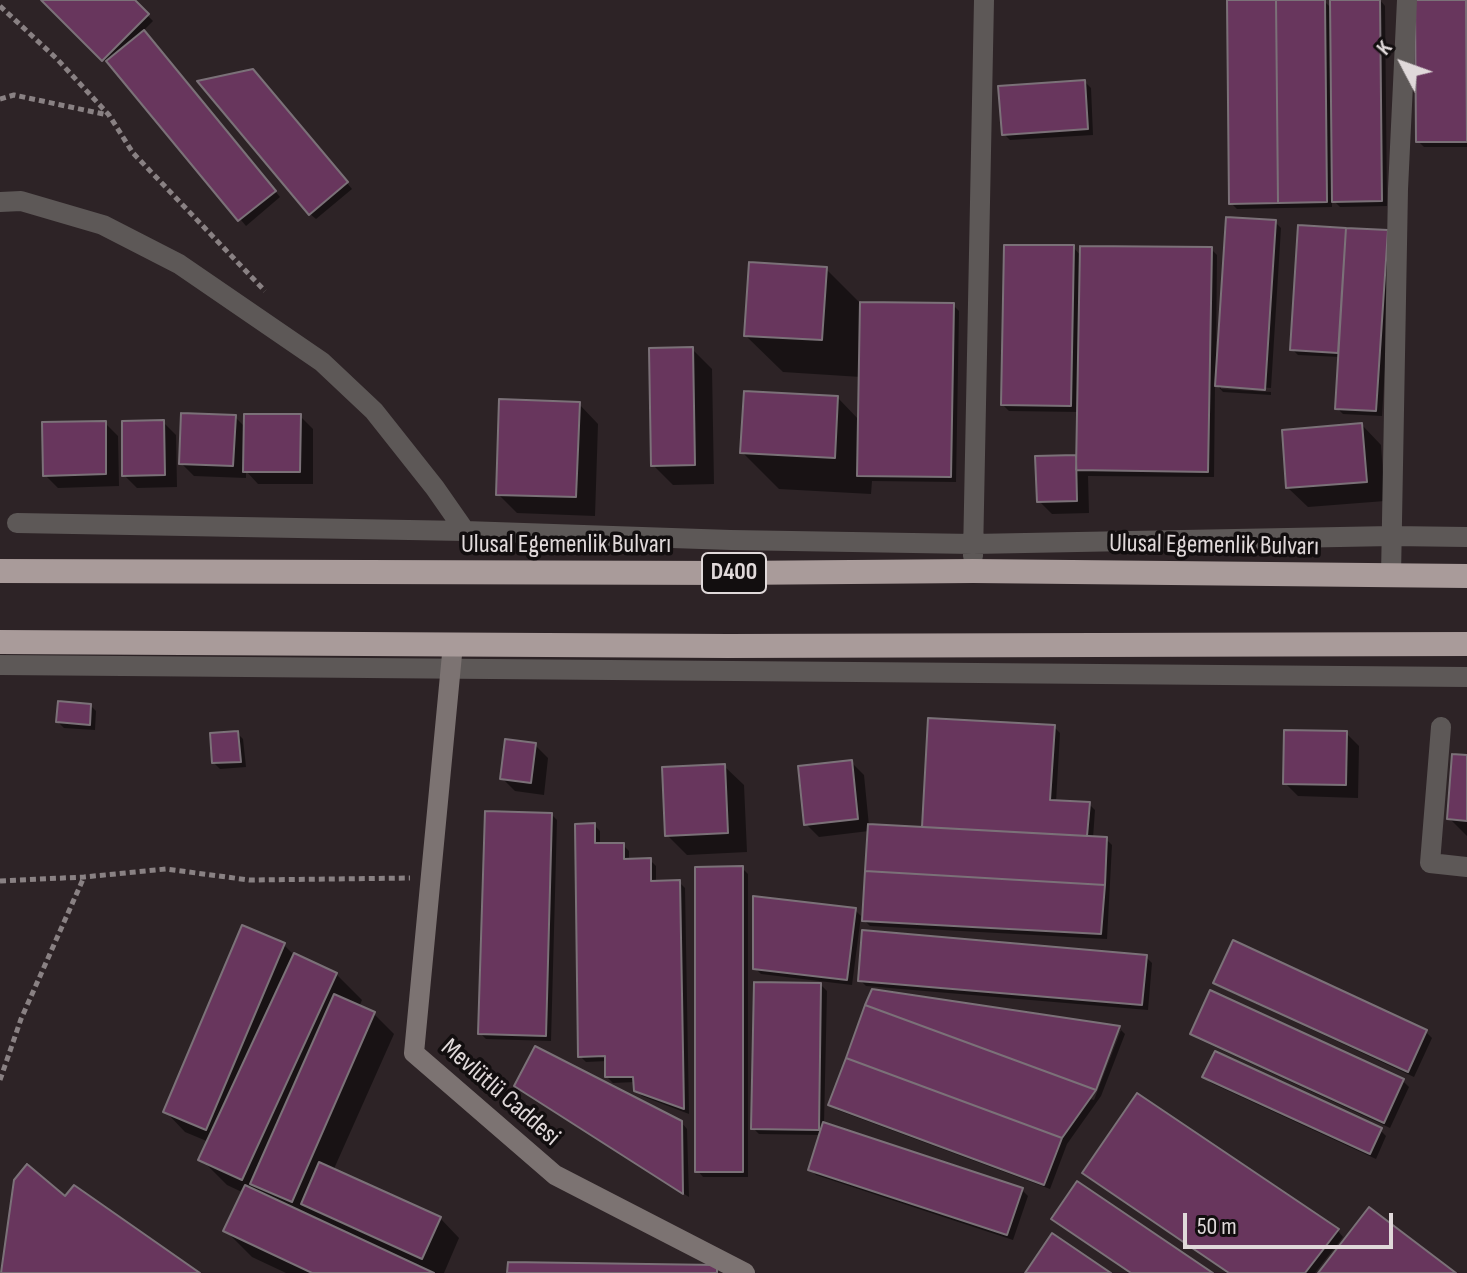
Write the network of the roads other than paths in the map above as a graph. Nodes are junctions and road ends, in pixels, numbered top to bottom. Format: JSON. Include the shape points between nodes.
{"nodes":[{"id":1,"x":984,"y":0,"type":"edge"},
{"id":2,"x":1407,"y":0,"type":"edge"},
{"id":3,"x":0,"y":202,"type":"edge"},
{"id":4,"x":17,"y":523,"type":"dead end"},
{"id":5,"x":465,"y":531,"type":"junction"},
{"id":6,"x":1392,"y":536,"type":"junction"},
{"id":7,"x":1467,"y":537,"type":"edge"},
{"id":8,"x":973,"y":544,"type":"junction"},
{"id":9,"x":0,"y":571,"type":"edge"},
{"id":10,"x":973,"y":571,"type":"junction"},
{"id":11,"x":1391,"y":576,"type":"junction"},
{"id":12,"x":1467,"y":576,"type":"edge"},
{"id":13,"x":0,"y":642,"type":"edge"},
{"id":14,"x":1467,"y":644,"type":"edge"},
{"id":15,"x":452,"y":656,"type":"junction"},
{"id":16,"x":0,"y":665,"type":"edge"},
{"id":17,"x":1467,"y":677,"type":"edge"},
{"id":18,"x":1441,"y":727,"type":"dead end"},
{"id":19,"x":1467,"y":867,"type":"edge"},
{"id":20,"x":745,"y":1273,"type":"edge"}],
"edges":[{"from":1,"to":8,"type":"street"},
{"from":2,"to":6,"type":"street"},
{"from":3,"to":5,"type":"street","via":[[21,201],[103,225],[179,264],[322,362],[374,411]]},
{"from":4,"to":5,"type":"street"},
{"from":5,"to":8,"type":"street"},
{"from":6,"to":7,"type":"street"},
{"from":6,"to":8,"type":"street"},
{"from":6,"to":11,"type":"street"},
{"from":8,"to":10,"type":"street"},
{"from":9,"to":10,"type":"highway","name":"Ulusal Egemenlik Bulvarı","number":"D400"},
{"from":10,"to":11,"type":"highway","name":"Ulusal Egemenlik Bulvarı","number":"D400"},
{"from":11,"to":12,"type":"highway","name":"Ulusal Egemenlik Bulvarı","number":"D400"},
{"from":13,"to":15,"type":"highway"},
{"from":14,"to":15,"type":"highway"},
{"from":15,"to":16,"type":"street"},
{"from":15,"to":17,"type":"street"},
{"from":15,"to":20,"type":"street","name":"Mevlütlü Caddesi","via":[[414,1053],[555,1175]]},
{"from":18,"to":19,"type":"street","via":[[1430,863]]}]}
